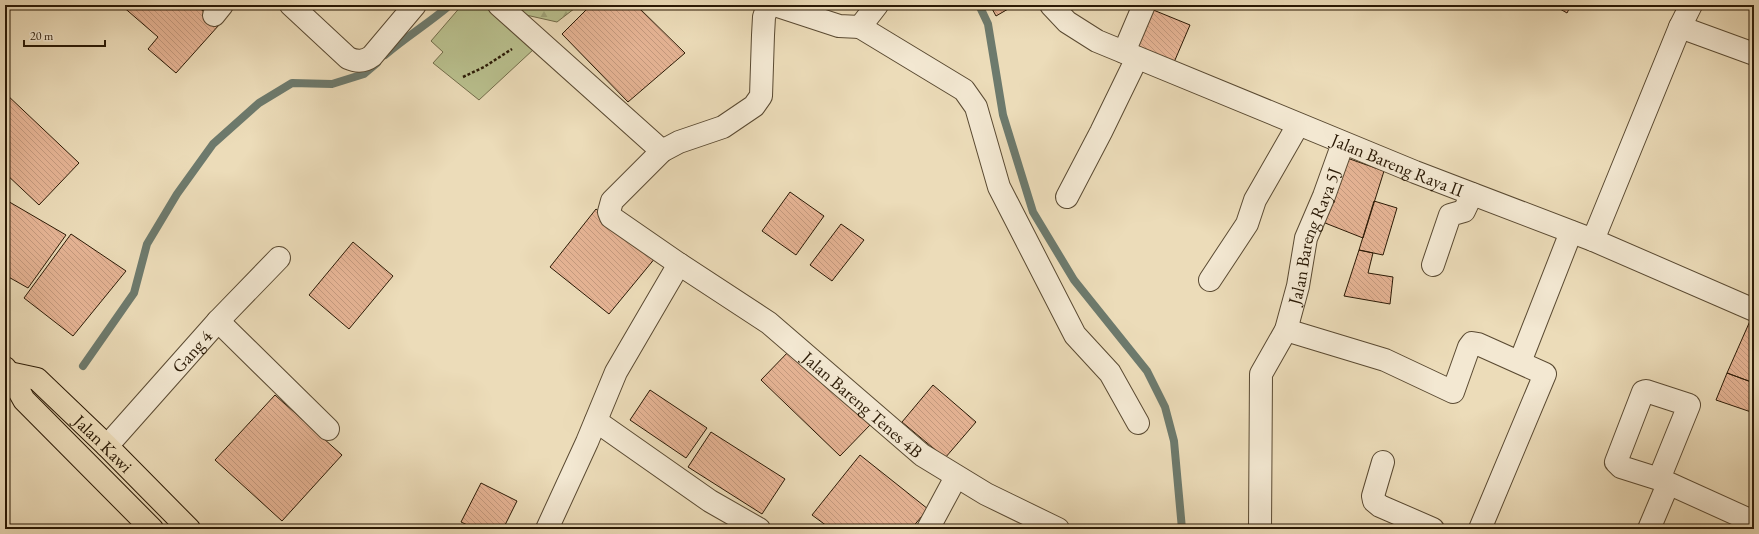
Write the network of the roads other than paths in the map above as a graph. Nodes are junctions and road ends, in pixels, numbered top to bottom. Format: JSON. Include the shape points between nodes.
{"nodes":[{"id":1,"x":292,"y":5,"type":"edge"},
{"id":2,"x":415,"y":5,"type":"edge"},
{"id":3,"x":499,"y":5,"type":"edge"},
{"id":4,"x":768,"y":5,"type":"edge"},
{"id":5,"x":775,"y":5,"type":"edge"},
{"id":6,"x":878,"y":5,"type":"edge"},
{"id":7,"x":1051,"y":5,"type":"edge"},
{"id":8,"x":1144,"y":5,"type":"edge"},
{"id":9,"x":1691,"y":5,"type":"edge"},
{"id":10,"x":860,"y":27,"type":"junction"},
{"id":11,"x":1680,"y":27,"type":"junction"},
{"id":12,"x":1754,"y":54,"type":"edge"},
{"id":13,"x":1130,"y":55,"type":"junction"},
{"id":14,"x":1298,"y":125,"type":"junction"},
{"id":15,"x":1344,"y":143,"type":"junction"},
{"id":16,"x":662,"y":151,"type":"junction"},
{"id":17,"x":1472,"y":194,"type":"junction"},
{"id":18,"x":1067,"y":197,"type":"dead end"},
{"id":19,"x":1571,"y":232,"type":"junction"},
{"id":20,"x":1593,"y":240,"type":"junction"},
{"id":21,"x":279,"y":258,"type":"dead end"},
{"id":22,"x":679,"y":264,"type":"junction"},
{"id":23,"x":1433,"y":265,"type":"dead end"},
{"id":24,"x":1210,"y":280,"type":"dead end"},
{"id":25,"x":1754,"y":310,"type":"edge"},
{"id":26,"x":218,"y":321,"type":"junction"},
{"id":27,"x":1286,"y":330,"type":"junction"},
{"id":28,"x":1520,"y":362,"type":"junction"},
{"id":29,"x":7,"y":371,"type":"edge"},
{"id":30,"x":596,"y":421,"type":"junction"},
{"id":31,"x":1138,"y":423,"type":"dead end"},
{"id":32,"x":328,"y":429,"type":"dead end"},
{"id":33,"x":107,"y":446,"type":"junction"},
{"id":34,"x":1383,"y":462,"type":"dead end"},
{"id":35,"x":956,"y":477,"type":"junction"},
{"id":36,"x":1664,"y":481,"type":"junction"},
{"id":37,"x":1754,"y":522,"type":"edge"},
{"id":38,"x":152,"y":529,"type":"edge"},
{"id":39,"x":189,"y":529,"type":"edge"},
{"id":40,"x":548,"y":529,"type":"edge"},
{"id":41,"x":759,"y":529,"type":"edge"},
{"id":42,"x":928,"y":529,"type":"edge"},
{"id":43,"x":1058,"y":529,"type":"edge"},
{"id":44,"x":1260,"y":529,"type":"edge"},
{"id":45,"x":1433,"y":529,"type":"edge"},
{"id":46,"x":1480,"y":529,"type":"edge"},
{"id":47,"x":1648,"y":529,"type":"edge"}],
"edges":[{"from":1,"to":2,"type":"street","via":[[348,58],[359,61],[372,56]]},
{"from":3,"to":16,"type":"street"},
{"from":4,"to":16,"type":"street","via":[[764,17],[761,96],[754,106],[723,127]]},
{"from":5,"to":10,"type":"street","via":[[839,26]]},
{"from":6,"to":10,"type":"street"},
{"from":7,"to":13,"type":"street","name":"Jalan Bareng Raya II","via":[[1067,22],[1097,41]]},
{"from":8,"to":13,"type":"street"},
{"from":9,"to":11,"type":"street"},
{"from":10,"to":31,"type":"street","via":[[964,90],[976,107],[999,188],[1075,335],[1110,373]]},
{"from":11,"to":12,"type":"street"},
{"from":11,"to":20,"type":"street"},
{"from":13,"to":14,"type":"street","name":"Jalan Bareng Raya II"},
{"from":13,"to":18,"type":"street"},
{"from":14,"to":15,"type":"street","name":"Jalan Bareng Raya II"},
{"from":14,"to":24,"type":"street","via":[[1255,200],[1247,224]]},
{"from":15,"to":17,"type":"street","name":"Jalan Bareng Raya II"},
{"from":15,"to":27,"type":"street","name":"Jalan Bareng Raya 5J","via":[[1306,238],[1298,286]]},
{"from":16,"to":22,"type":"street","name":"Jalan Bareng Tenes 4B","via":[[612,201],[609,212],[612,217]]},
{"from":17,"to":19,"type":"street","name":"Jalan Bareng Raya II"},
{"from":17,"to":23,"type":"street","via":[[1464,211],[1450,215]]},
{"from":19,"to":20,"type":"street","name":"Jalan Bareng Raya II"},
{"from":19,"to":28,"type":"street"},
{"from":20,"to":25,"type":"street","name":"Jalan Bareng Raya II"},
{"from":21,"to":26,"type":"street","name":"Gang 4"},
{"from":22,"to":30,"type":"street","via":[[616,372]]},
{"from":22,"to":35,"type":"street","name":"Jalan Bareng Tenes 4B","via":[[769,323],[922,455]]},
{"from":26,"to":32,"type":"street"},
{"from":26,"to":33,"type":"street","name":"Gang 4"},
{"from":27,"to":28,"type":"street","via":[[1385,360],[1453,392],[1472,343]]},
{"from":27,"to":44,"type":"street","name":"Jalan Bareng Raya 5J","via":[[1261,374]]},
{"from":28,"to":46,"type":"street","via":[[1544,374]]},
{"from":29,"to":33,"type":"main road","name":"Jalan Kawi","via":[[37,379]]},
{"from":29,"to":38,"type":"main road","name":"Jalan Kawi","via":[[24,400]]},
{"from":30,"to":40,"type":"street"},
{"from":30,"to":41,"type":"street","via":[[710,501]]},
{"from":33,"to":39,"type":"main road","name":"Jalan Kawi"},
{"from":34,"to":45,"type":"street","via":[[1373,496],[1374,501]]},
{"from":35,"to":42,"type":"street"},
{"from":35,"to":43,"type":"street","name":"Jalan Bareng Tenes 4B"},
{"from":36,"to":36,"type":"street","via":[[1621,467],[1616,462],[1643,392],[1689,405]]},
{"from":36,"to":37,"type":"street"},
{"from":36,"to":47,"type":"street"}]}
